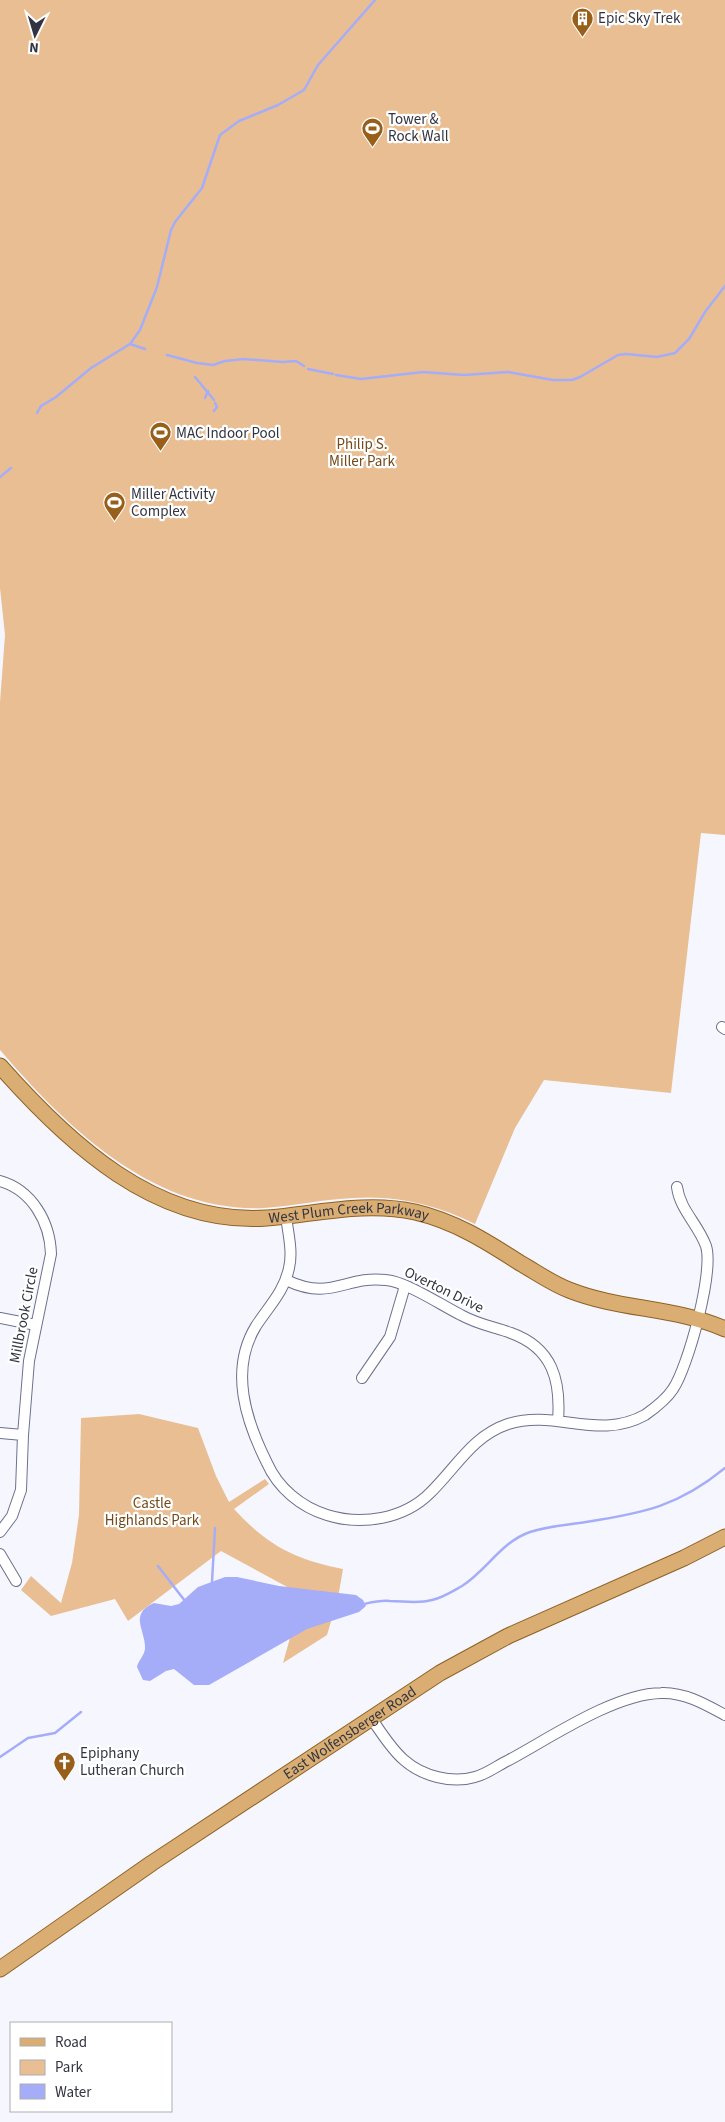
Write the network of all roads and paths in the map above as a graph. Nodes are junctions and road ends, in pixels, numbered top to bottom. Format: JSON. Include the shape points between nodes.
{"nodes":[{"id":1,"x":0,"y":1066,"type":"edge"},
{"id":2,"x":0,"y":1181,"type":"edge"},
{"id":3,"x":677,"y":1187,"type":"dead end"},
{"id":4,"x":286,"y":1216,"type":"junction"},
{"id":5,"x":286,"y":1280,"type":"junction"},
{"id":6,"x":405,"y":1286,"type":"junction"},
{"id":7,"x":0,"y":1318,"type":"edge"},
{"id":8,"x":697,"y":1318,"type":"junction"},
{"id":9,"x":36,"y":1325,"type":"junction"},
{"id":10,"x":725,"y":1328,"type":"edge"},
{"id":11,"x":362,"y":1378,"type":"dead end"},
{"id":12,"x":558,"y":1421,"type":"junction"},
{"id":13,"x":0,"y":1433,"type":"edge"},
{"id":14,"x":23,"y":1435,"type":"junction"},
{"id":15,"x":0,"y":1532,"type":"edge"},
{"id":16,"x":725,"y":1537,"type":"edge"},
{"id":17,"x":0,"y":1554,"type":"edge"},
{"id":18,"x":16,"y":1581,"type":"dead end"},
{"id":19,"x":725,"y":1715,"type":"edge"},
{"id":20,"x":371,"y":1718,"type":"junction"},
{"id":21,"x":0,"y":1969,"type":"edge"}],
"edges":[{"from":1,"to":4,"type":"main road","name":"West Plum Creek Parkway","via":[[85,1149],[152,1195],[214,1215],[248,1218]]},
{"from":2,"to":9,"type":"street","name":"Millbrook Circle","via":[[28,1197],[41,1214],[49,1234],[50,1264]]},
{"from":3,"to":8,"type":"street","via":[[682,1207],[702,1236],[707,1252],[707,1281]]},
{"from":4,"to":5,"type":"street","via":[[291,1261]]},
{"from":4,"to":8,"type":"main road","name":"West Plum Creek Parkway","via":[[367,1207],[416,1212],[467,1231],[566,1289],[601,1301]]},
{"from":5,"to":6,"type":"street","name":"Overton Drive","via":[[319,1290],[369,1280],[387,1280]]},
{"from":5,"to":12,"type":"street","via":[[276,1301],[256,1326],[247,1347],[241,1371],[242,1389],[262,1454],[272,1473],[292,1496],[310,1508],[350,1520],[380,1518],[402,1512],[430,1493],[466,1451],[492,1432],[518,1422]]},
{"from":6,"to":11,"type":"street","via":[[390,1336]]},
{"from":6,"to":12,"type":"street","name":"Overton Drive","via":[[479,1324],[517,1335],[540,1351],[557,1380]]},
{"from":7,"to":9,"type":"street"},
{"from":8,"to":10,"type":"main road","name":"West Plum Creek Parkway"},
{"from":8,"to":12,"type":"street","via":[[682,1371],[673,1390],[657,1406],[616,1426],[591,1427]]},
{"from":9,"to":14,"type":"street","name":"Millbrook Circle","via":[[29,1361]]},
{"from":13,"to":14,"type":"street"},
{"from":14,"to":15,"type":"street","name":"Millbrook Circle","via":[[19,1500]]},
{"from":16,"to":20,"type":"main road","name":"East Wolfensberger Road","via":[[508,1636],[440,1673]]},
{"from":17,"to":18,"type":"street"},
{"from":19,"to":20,"type":"street","via":[[685,1695],[641,1695],[557,1732],[476,1777],[456,1780],[428,1775],[404,1760]]},
{"from":20,"to":21,"type":"main road","name":"East Wolfensberger Road","via":[[152,1863]]}]}
